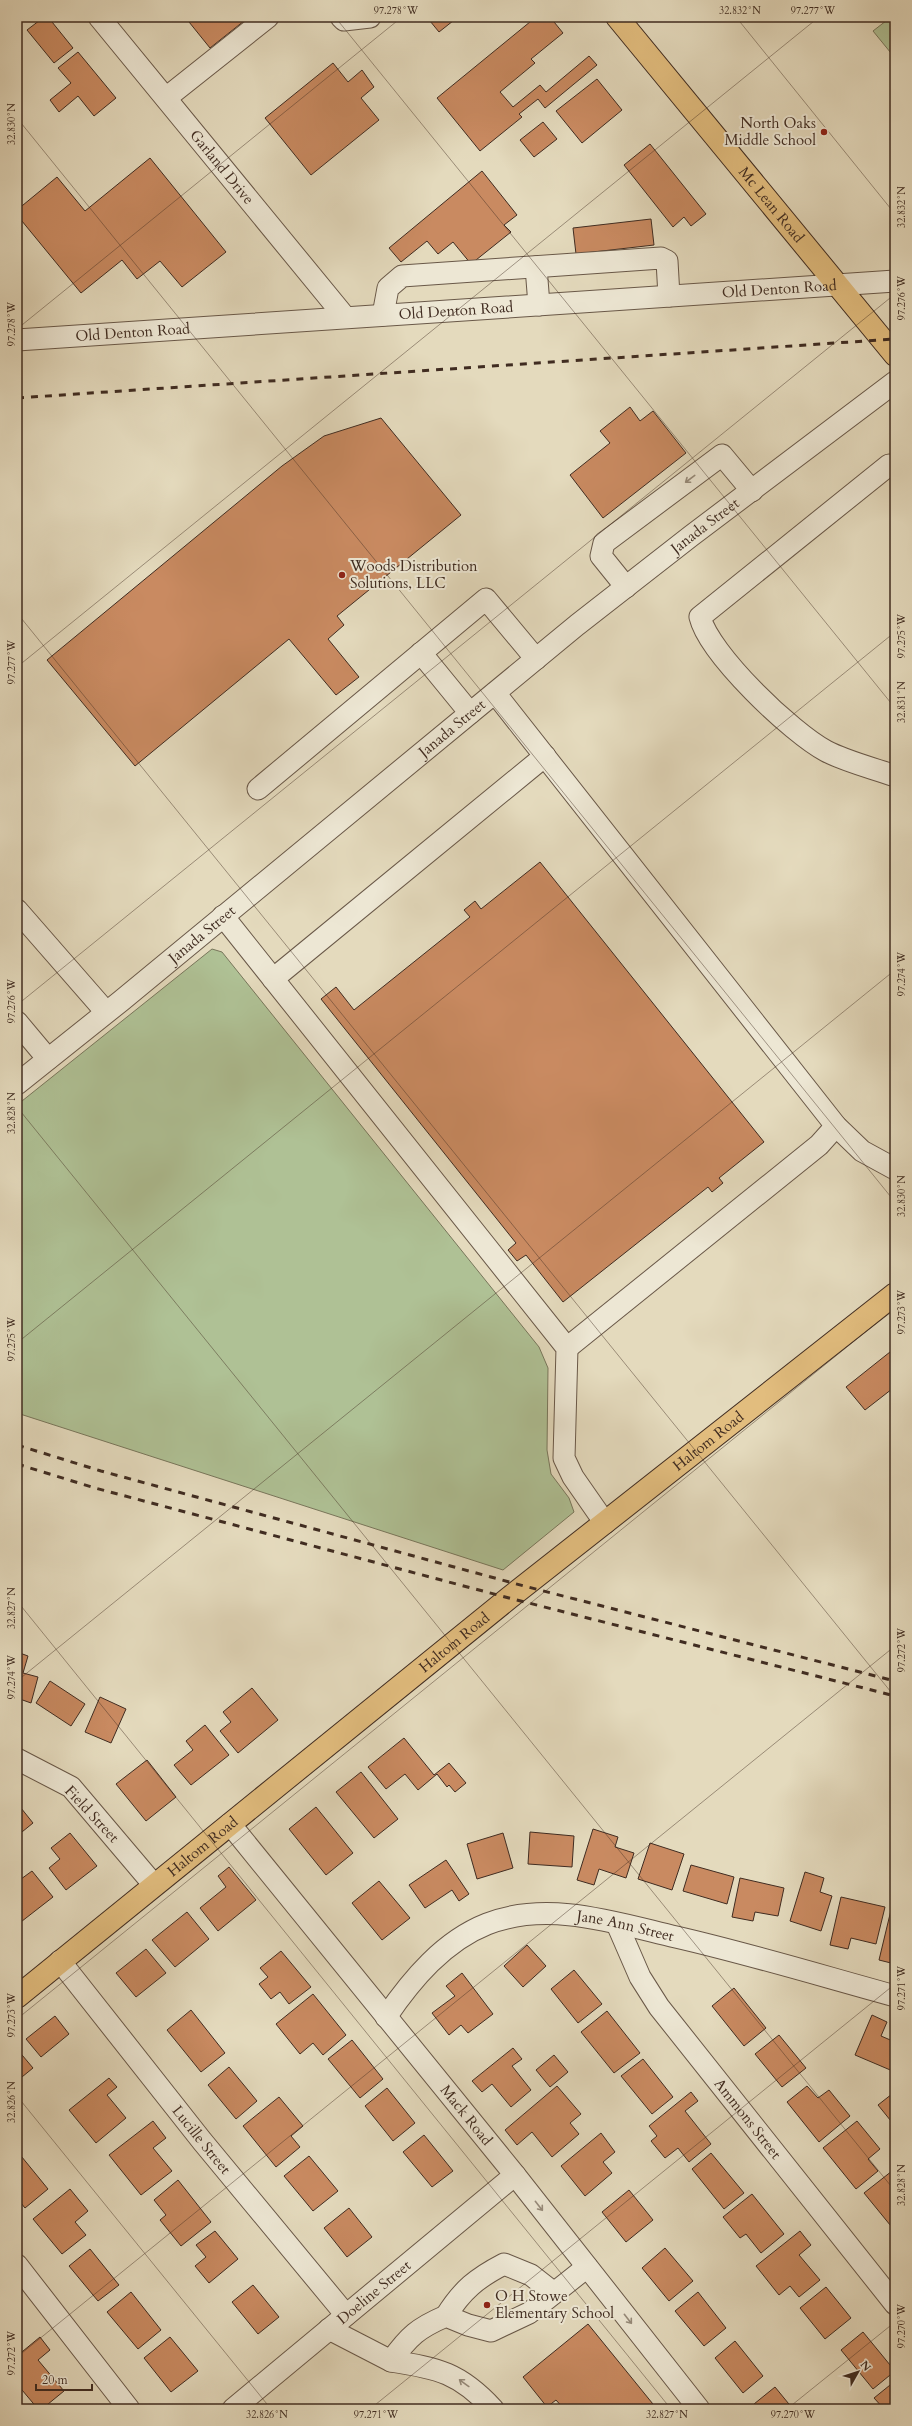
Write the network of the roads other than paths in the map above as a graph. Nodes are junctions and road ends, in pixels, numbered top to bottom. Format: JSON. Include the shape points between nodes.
{"nodes":[{"id":1,"x":99,"y":17,"type":"edge"},
{"id":2,"x":268,"y":17,"type":"edge"},
{"id":3,"x":341,"y":17,"type":"edge"},
{"id":4,"x":370,"y":17,"type":"edge"},
{"id":5,"x":617,"y":17,"type":"edge"},
{"id":6,"x":166,"y":98,"type":"junction"},
{"id":7,"x":536,"y":267,"type":"junction"},
{"id":8,"x":895,"y":281,"type":"edge"},
{"id":9,"x":840,"y":285,"type":"junction"},
{"id":10,"x":669,"y":296,"type":"junction"},
{"id":11,"x":539,"y":305,"type":"junction"},
{"id":12,"x":383,"y":315,"type":"junction"},
{"id":13,"x":345,"y":317,"type":"junction"},
{"id":14,"x":17,"y":340,"type":"edge"},
{"id":15,"x":895,"y":354,"type":"edge"},
{"id":16,"x":895,"y":382,"type":"edge"},
{"id":17,"x":895,"y":465,"type":"edge"},
{"id":18,"x":752,"y":491,"type":"junction"},
{"id":19,"x":626,"y":587,"type":"junction"},
{"id":20,"x":421,"y":653,"type":"junction"},
{"id":21,"x":536,"y":659,"type":"junction"},
{"id":22,"x":495,"y":693,"type":"junction"},
{"id":23,"x":470,"y":713,"type":"junction"},
{"id":24,"x":545,"y":756,"type":"junction"},
{"id":25,"x":895,"y":776,"type":"edge"},
{"id":26,"x":258,"y":789,"type":"dead end"},
{"id":27,"x":17,"y":910,"type":"edge"},
{"id":28,"x":223,"y":916,"type":"junction"},
{"id":29,"x":273,"y":978,"type":"junction"},
{"id":30,"x":106,"y":1012,"type":"junction"},
{"id":31,"x":17,"y":1022,"type":"edge"},
{"id":32,"x":48,"y":1059,"type":"junction"},
{"id":33,"x":17,"y":1084,"type":"edge"},
{"id":34,"x":836,"y":1126,"type":"junction"},
{"id":35,"x":895,"y":1169,"type":"edge"},
{"id":36,"x":895,"y":1294,"type":"edge"},
{"id":37,"x":567,"y":1348,"type":"junction"},
{"id":38,"x":605,"y":1523,"type":"junction"},
{"id":39,"x":17,"y":1759,"type":"edge"},
{"id":40,"x":230,"y":1824,"type":"junction"},
{"id":41,"x":154,"y":1885,"type":"junction"},
{"id":42,"x":617,"y":1924,"type":"junction"},
{"id":43,"x":60,"y":1961,"type":"junction"},
{"id":44,"x":895,"y":1996,"type":"edge"},
{"id":45,"x":17,"y":1997,"type":"edge"},
{"id":46,"x":386,"y":2017,"type":"junction"},
{"id":47,"x":515,"y":2175,"type":"junction"},
{"id":48,"x":17,"y":2265,"type":"edge"},
{"id":49,"x":587,"y":2267,"type":"junction"},
{"id":50,"x":554,"y":2294,"type":"junction"},
{"id":51,"x":895,"y":2304,"type":"edge"},
{"id":52,"x":346,"y":2315,"type":"junction"},
{"id":53,"x":446,"y":2316,"type":"junction"},
{"id":54,"x":329,"y":2329,"type":"junction"},
{"id":55,"x":391,"y":2361,"type":"junction"},
{"id":56,"x":129,"y":2409,"type":"edge"},
{"id":57,"x":233,"y":2409,"type":"edge"},
{"id":58,"x":493,"y":2409,"type":"edge"},
{"id":59,"x":699,"y":2409,"type":"edge"}],
"edges":[{"from":1,"to":6,"type":"street","name":"Garland Drive"},
{"from":2,"to":6,"type":"street"},
{"from":3,"to":4,"type":"street","via":[[344,20]]},
{"from":5,"to":9,"type":"main road","name":"Mc Lean Road"},
{"from":6,"to":13,"type":"street","name":"Garland Drive"},
{"from":7,"to":10,"type":"street","via":[[661,258],[667,261],[669,268]]},
{"from":7,"to":11,"type":"street"},
{"from":7,"to":12,"type":"street","via":[[402,276],[388,288]]},
{"from":8,"to":9,"type":"street","name":"Old Denton Road"},
{"from":9,"to":10,"type":"street","name":"Old Denton Road"},
{"from":9,"to":15,"type":"main road","name":"Mc Lean Road"},
{"from":10,"to":11,"type":"street","name":"Old Denton Road"},
{"from":11,"to":12,"type":"street","name":"Old Denton Road"},
{"from":12,"to":13,"type":"street","name":"Old Denton Road"},
{"from":13,"to":14,"type":"street","name":"Old Denton Road"},
{"from":16,"to":18,"type":"street","name":"Janada Street"},
{"from":17,"to":25,"type":"street","via":[[889,465],[700,618],[709,640],[758,697],[795,730],[826,751]]},
{"from":18,"to":19,"type":"street","name":"Janada Street"},
{"from":18,"to":19,"type":"street","one_way":true,"via":[[722,455],[604,543],[601,556]]},
{"from":19,"to":21,"type":"street","name":"Janada Street"},
{"from":20,"to":21,"type":"street","via":[[486,599]]},
{"from":20,"to":23,"type":"street"},
{"from":20,"to":26,"type":"street"},
{"from":21,"to":22,"type":"street","name":"Janada Street"},
{"from":22,"to":23,"type":"street","name":"Janada Street"},
{"from":22,"to":24,"type":"street"},
{"from":23,"to":28,"type":"street","name":"Janada Street"},
{"from":24,"to":29,"type":"street"},
{"from":24,"to":34,"type":"street"},
{"from":27,"to":30,"type":"street"},
{"from":28,"to":29,"type":"street"},
{"from":28,"to":30,"type":"street","name":"Janada Street"},
{"from":29,"to":37,"type":"street"},
{"from":30,"to":32,"type":"street","name":"Janada Street"},
{"from":31,"to":32,"type":"street"},
{"from":32,"to":33,"type":"street","name":"Janada Street"},
{"from":34,"to":35,"type":"street","via":[[862,1151]]},
{"from":34,"to":37,"type":"street","via":[[819,1145]]},
{"from":36,"to":38,"type":"main road","name":"Haltom Road"},
{"from":37,"to":38,"type":"street","via":[[564,1458],[573,1477]]},
{"from":38,"to":40,"type":"main road","name":"Haltom Road"},
{"from":39,"to":41,"type":"street","name":"Field Street","via":[[71,1787]]},
{"from":40,"to":41,"type":"main road","name":"Haltom Road"},
{"from":40,"to":46,"type":"street","name":"Mack Road"},
{"from":41,"to":43,"type":"main road","name":"Haltom Road"},
{"from":42,"to":44,"type":"street","name":"Jane Ann Street","via":[[718,1947]]},
{"from":42,"to":46,"type":"street","name":"Jane Ann Street","via":[[573,1915],[540,1914],[511,1917],[486,1924],[440,1952],[404,1991]]},
{"from":42,"to":51,"type":"street","name":"Ammons Street","via":[[640,1977],[659,2006]]},
{"from":43,"to":45,"type":"main road","name":"Haltom Road"},
{"from":43,"to":52,"type":"street","name":"Lucille Street","via":[[202,2141]]},
{"from":46,"to":47,"type":"street","name":"Mack Road"},
{"from":47,"to":49,"type":"street","name":"Mack Road","one_way":true},
{"from":47,"to":52,"type":"street","name":"Doeline Street"},
{"from":48,"to":56,"type":"street"},
{"from":49,"to":50,"type":"street"},
{"from":49,"to":59,"type":"street","name":"Mack Road","one_way":true},
{"from":50,"to":53,"type":"street","via":[[529,2313],[491,2331]]},
{"from":50,"to":53,"type":"street","via":[[531,2275],[504,2264],[482,2275],[458,2296]]},
{"from":52,"to":54,"type":"street","name":"Doeline Street"},
{"from":53,"to":55,"type":"street","via":[[423,2326],[404,2342]]},
{"from":54,"to":55,"type":"street"},
{"from":54,"to":57,"type":"street","name":"Doeline Street"},
{"from":58,"to":55,"type":"street","one_way":true,"via":[[482,2397],[449,2372]]}]}
